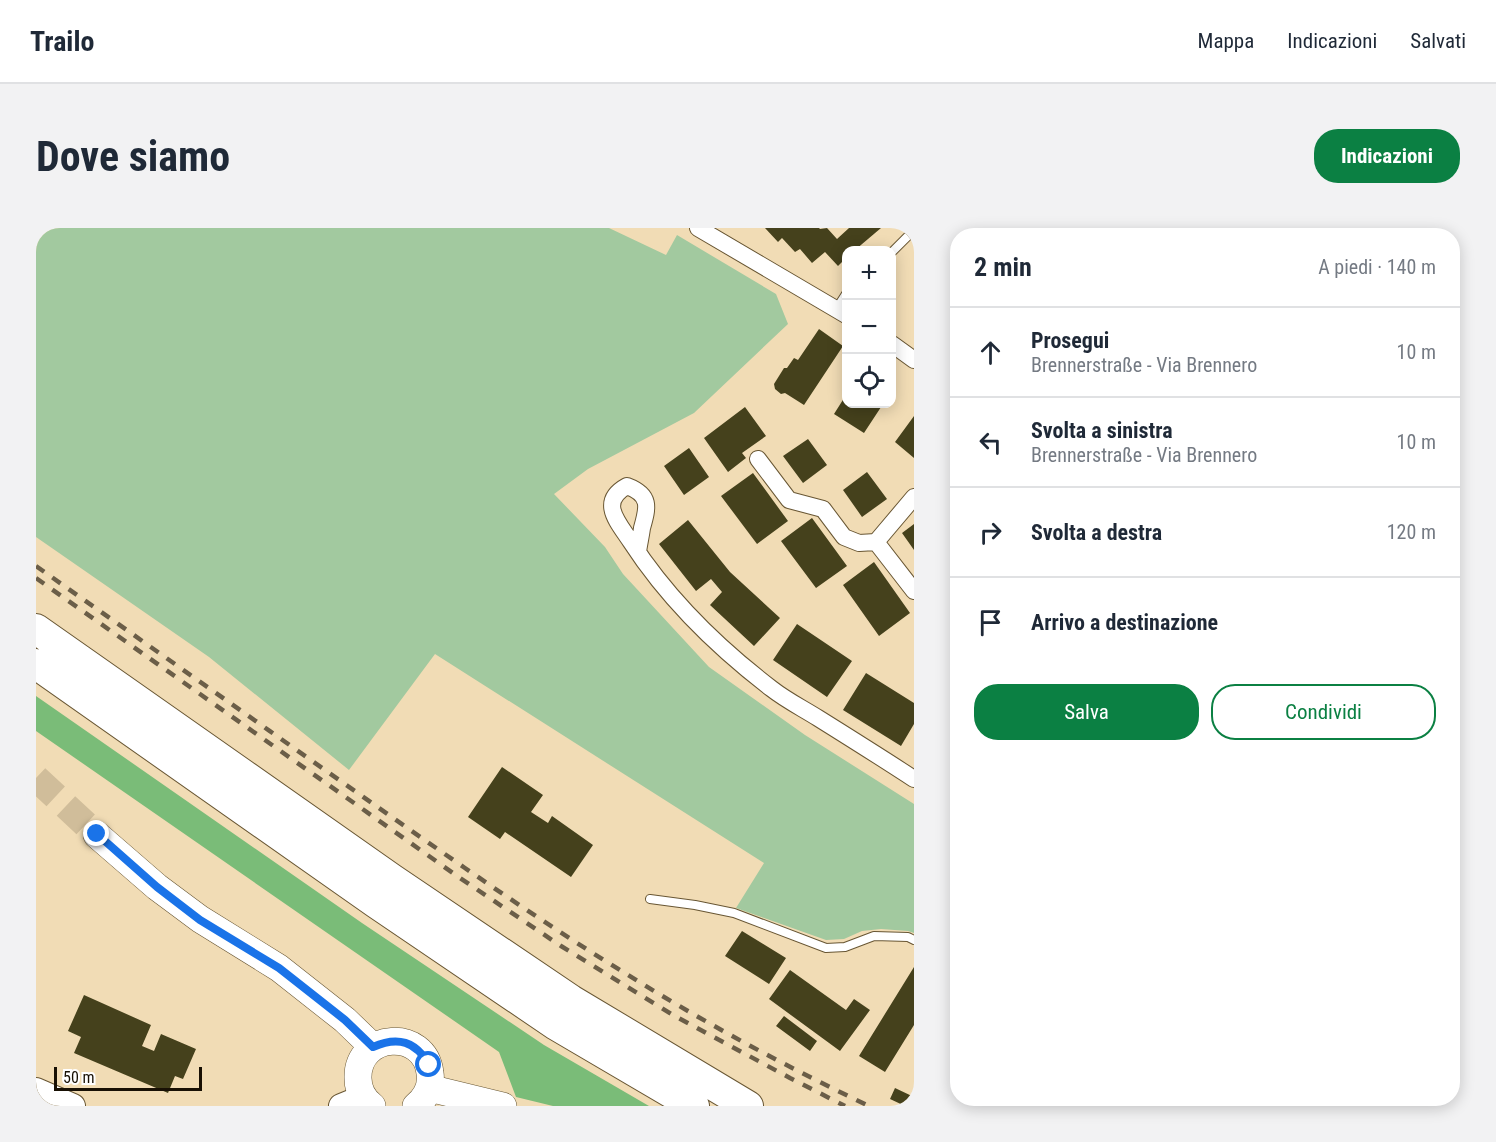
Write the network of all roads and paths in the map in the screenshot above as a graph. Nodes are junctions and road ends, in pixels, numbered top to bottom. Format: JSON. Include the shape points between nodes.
{"nodes":[{"id":1,"x":698,"y":228,"type":"edge"},
{"id":2,"x":914,"y":230,"type":"edge"},
{"id":3,"x":896,"y":247,"type":"edge"},
{"id":4,"x":842,"y":312,"type":"edge"},
{"id":5,"x":896,"y":347,"type":"edge"},
{"id":6,"x":914,"y":360,"type":"edge"},
{"id":7,"x":758,"y":459,"type":"dead end"},
{"id":8,"x":914,"y":497,"type":"edge"},
{"id":9,"x":876,"y":542,"type":"junction"},
{"id":10,"x":638,"y":552,"type":"dead end"},
{"id":11,"x":914,"y":591,"type":"edge"},
{"id":12,"x":36,"y":629,"type":"edge"},
{"id":13,"x":36,"y":664,"type":"edge"},
{"id":14,"x":914,"y":779,"type":"edge"},
{"id":15,"x":97,"y":834,"type":"tunnel mouth"},
{"id":16,"x":650,"y":899,"type":"dead end"},
{"id":17,"x":914,"y":940,"type":"edge"},
{"id":18,"x":373,"y":1047,"type":"junction"},
{"id":19,"x":36,"y":1090,"type":"edge"},
{"id":20,"x":423,"y":1097,"type":"edge"},
{"id":21,"x":359,"y":1103,"type":"edge"},
{"id":22,"x":73,"y":1106,"type":"edge"},
{"id":23,"x":504,"y":1106,"type":"edge"},
{"id":24,"x":694,"y":1106,"type":"edge"},
{"id":25,"x":748,"y":1106,"type":"edge"}],
"edges":[{"from":1,"to":4,"type":"street"},
{"from":2,"to":3,"type":"lane"},
{"from":5,"to":6,"type":"street"},
{"from":7,"to":9,"type":"street","via":[[789,500],[823,509],[844,537],[859,543]]},
{"from":8,"to":9,"type":"street"},
{"from":9,"to":11,"type":"street"},
{"from":10,"to":14,"type":"street","via":[[710,638],[773,690]]},
{"from":12,"to":25,"type":"highway","via":[[562,994]]},
{"from":13,"to":24,"type":"highway","via":[[556,1025]]},
{"from":15,"to":18,"type":"main road","via":[[157,887],[200,920],[279,968]]},
{"from":16,"to":17,"type":"lane","via":[[734,913],[826,948],[874,936]]},
{"from":18,"to":20,"type":"main road","via":[[383,1042],[406,1042],[424,1055],[431,1076]]},
{"from":18,"to":21,"type":"main road","via":[[360,1065]]},
{"from":19,"to":22,"type":"main road"},
{"from":20,"to":23,"type":"main road"}]}
